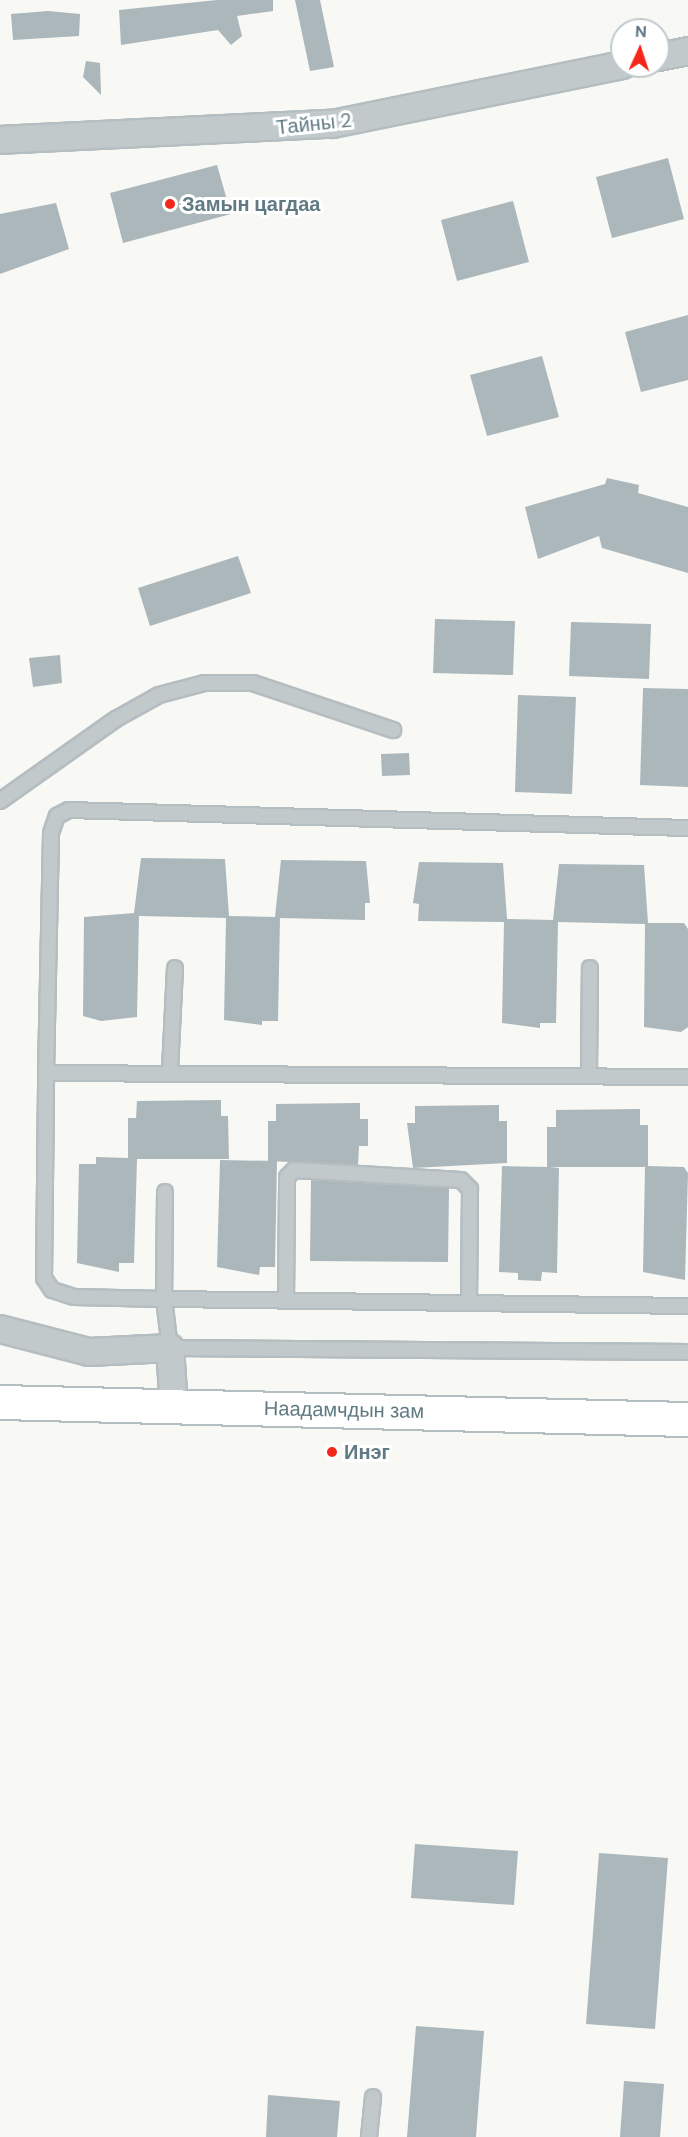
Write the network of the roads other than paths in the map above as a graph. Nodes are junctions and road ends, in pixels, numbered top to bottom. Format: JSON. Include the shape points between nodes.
{"nodes":[{"id":1,"x":688,"y":51,"type":"edge"},
{"id":2,"x":670,"y":55,"type":"edge"},
{"id":3,"x":610,"y":67,"type":"edge"},
{"id":4,"x":0,"y":140,"type":"edge"},
{"id":5,"x":393,"y":730,"type":"dead end"},
{"id":6,"x":0,"y":801,"type":"edge"},
{"id":7,"x":688,"y":828,"type":"edge"},
{"id":8,"x":176,"y":968,"type":"dead end"},
{"id":9,"x":590,"y":968,"type":"dead end"},
{"id":10,"x":170,"y":1070,"type":"junction"},
{"id":11,"x":46,"y":1073,"type":"junction"},
{"id":12,"x":589,"y":1073,"type":"junction"},
{"id":13,"x":688,"y":1077,"type":"edge"},
{"id":14,"x":165,"y":1192,"type":"dead end"},
{"id":15,"x":164,"y":1299,"type":"junction"},
{"id":16,"x":286,"y":1301,"type":"junction"},
{"id":17,"x":469,"y":1303,"type":"junction"},
{"id":18,"x":688,"y":1306,"type":"edge"},
{"id":19,"x":0,"y":1329,"type":"edge"},
{"id":20,"x":170,"y":1348,"type":"junction"},
{"id":21,"x":688,"y":1352,"type":"edge"},
{"id":22,"x":0,"y":1402,"type":"edge"},
{"id":23,"x":174,"y":1406,"type":"junction"},
{"id":24,"x":688,"y":1419,"type":"edge"},
{"id":25,"x":373,"y":2097,"type":"dead end"},
{"id":26,"x":369,"y":2137,"type":"edge"}],
"edges":[{"from":1,"to":2,"type":"street"},
{"from":3,"to":4,"type":"street","name":"Тайны 2","via":[[333,124]]},
{"from":5,"to":6,"type":"lane","via":[[253,683],[204,683],[159,695],[116,719]]},
{"from":7,"to":11,"type":"lane","via":[[69,810],[57,816],[51,833]]},
{"from":8,"to":10,"type":"lane"},
{"from":9,"to":12,"type":"lane"},
{"from":10,"to":11,"type":"lane"},
{"from":10,"to":12,"type":"lane"},
{"from":11,"to":15,"type":"lane","via":[[44,1278],[52,1290],[74,1297]]},
{"from":12,"to":13,"type":"lane"},
{"from":14,"to":15,"type":"lane"},
{"from":15,"to":16,"type":"lane"},
{"from":15,"to":20,"type":"lane"},
{"from":16,"to":17,"type":"lane"},
{"from":16,"to":17,"type":"lane","via":[[287,1177],[294,1170],[461,1180],[470,1189]]},
{"from":17,"to":18,"type":"lane"},
{"from":19,"to":20,"type":"street","via":[[89,1352]]},
{"from":20,"to":21,"type":"lane"},
{"from":20,"to":23,"type":"street"},
{"from":22,"to":23,"type":"main road","name":"Наадамчдын зам"},
{"from":23,"to":24,"type":"main road","name":"Наадамчдын зам"},
{"from":25,"to":26,"type":"lane"}]}
